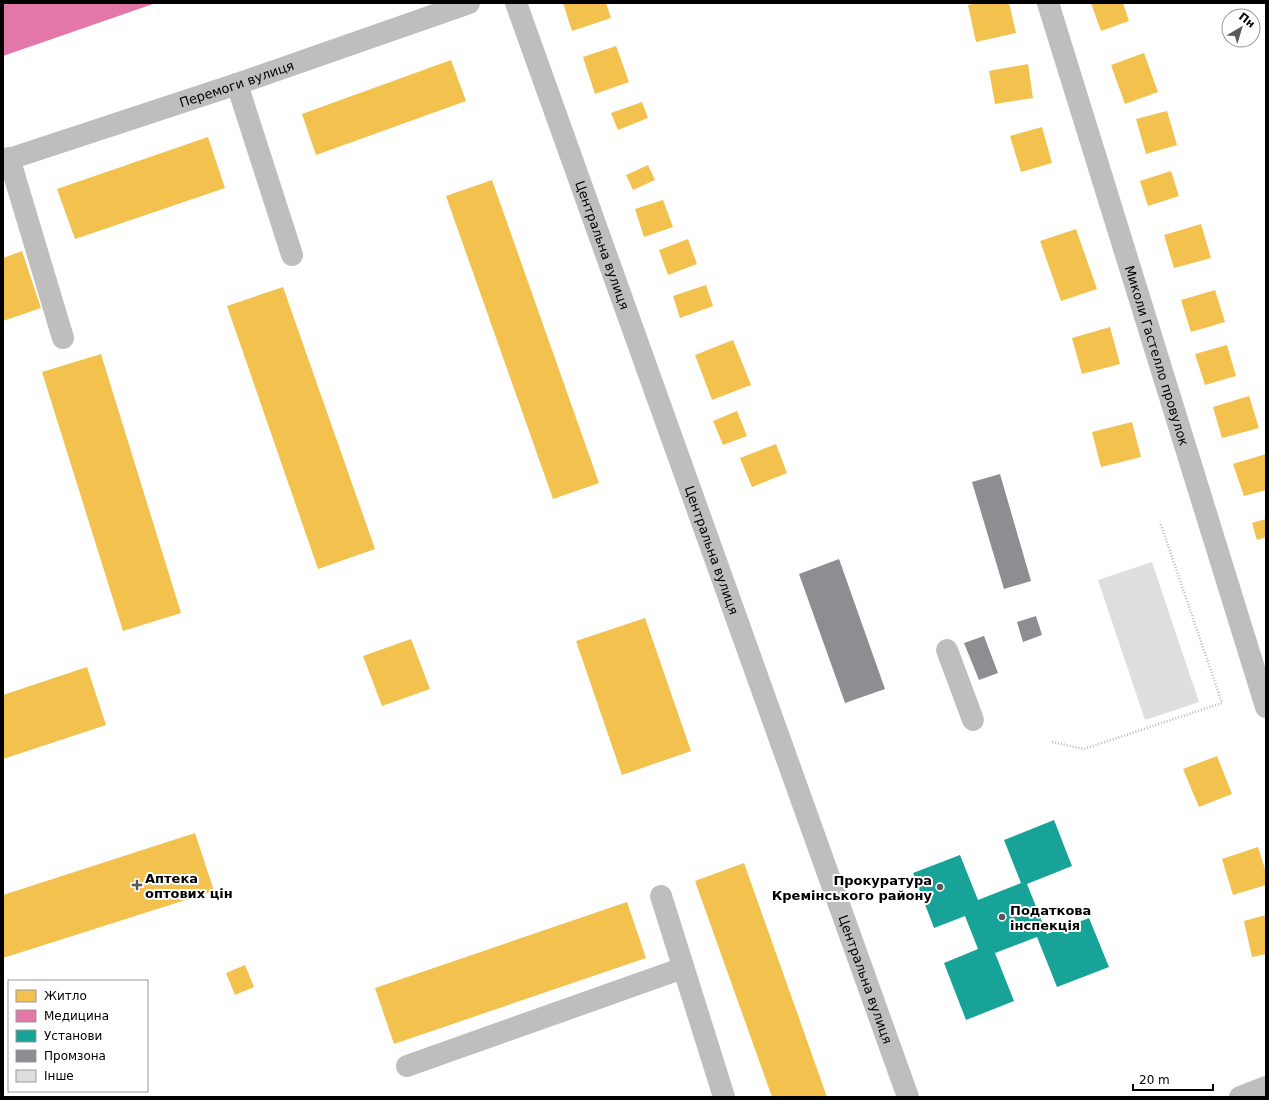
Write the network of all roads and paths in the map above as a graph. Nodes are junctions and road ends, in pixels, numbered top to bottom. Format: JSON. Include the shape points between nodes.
{"nodes":[{"id":1,"x":469,"y":3,"type":"edge"},
{"id":2,"x":516,"y":3,"type":"edge"},
{"id":3,"x":1048,"y":3,"type":"edge"},
{"id":4,"x":237,"y":84,"type":"junction"},
{"id":5,"x":6,"y":160,"type":"edge"},
{"id":6,"x":292,"y":255,"type":"dead end"},
{"id":7,"x":63,"y":338,"type":"dead end"},
{"id":8,"x":1160,"y":522,"type":"dead end"},
{"id":9,"x":947,"y":650,"type":"dead end"},
{"id":10,"x":1266,"y":707,"type":"edge"},
{"id":11,"x":973,"y":720,"type":"dead end"},
{"id":12,"x":1052,"y":742,"type":"dead end"},
{"id":13,"x":661,"y":896,"type":"dead end"},
{"id":14,"x":683,"y":968,"type":"junction"},
{"id":15,"x":407,"y":1066,"type":"dead end"},
{"id":16,"x":1266,"y":1087,"type":"edge"},
{"id":17,"x":724,"y":1097,"type":"edge"},
{"id":18,"x":908,"y":1097,"type":"edge"},
{"id":19,"x":1240,"y":1097,"type":"edge"}],
"edges":[{"from":1,"to":4,"type":"street","name":"Перемоги вулиця"},
{"from":2,"to":18,"type":"street","name":"Центральна вулиця"},
{"from":3,"to":10,"type":"street","name":"Миколи Гастелло провулок"},
{"from":4,"to":5,"type":"street","name":"Перемоги вулиця"},
{"from":4,"to":6,"type":"street"},
{"from":5,"to":7,"type":"street"},
{"from":8,"to":12,"type":"path","via":[[1222,703],[1084,750]]},
{"from":9,"to":11,"type":"street"},
{"from":13,"to":14,"type":"street"},
{"from":14,"to":15,"type":"street"},
{"from":14,"to":17,"type":"street"},
{"from":16,"to":19,"type":"street"}]}
